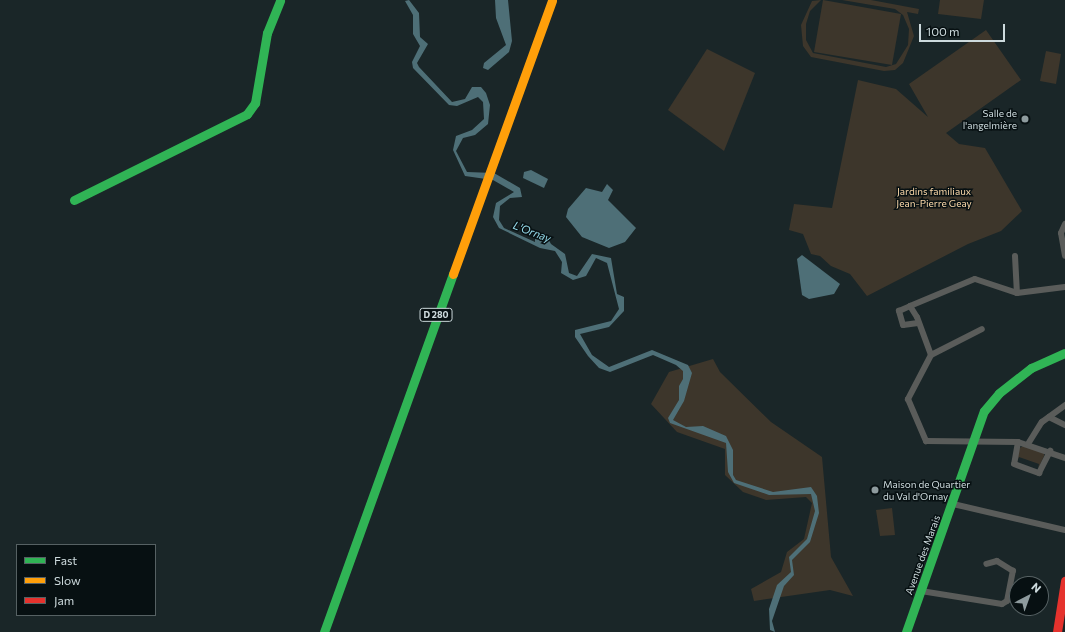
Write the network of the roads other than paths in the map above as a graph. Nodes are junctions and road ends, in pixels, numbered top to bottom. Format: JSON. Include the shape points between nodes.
{"nodes":[{"id":1,"x":280,"y":0,"type":"edge"},
{"id":2,"x":552,"y":0,"type":"edge"},
{"id":3,"x":74,"y":200,"type":"dead end"},
{"id":4,"x":1065,"y":224,"type":"edge"},
{"id":5,"x":1063,"y":233,"type":"edge"},
{"id":6,"x":1014,"y":256,"type":"dead end"},
{"id":7,"x":1065,"y":256,"type":"edge"},
{"id":8,"x":1065,"y":287,"type":"edge"},
{"id":9,"x":1017,"y":293,"type":"junction"},
{"id":10,"x":910,"y":306,"type":"junction"},
{"id":11,"x":918,"y":324,"type":"junction"},
{"id":12,"x":982,"y":329,"type":"dead end"},
{"id":13,"x":1065,"y":353,"type":"edge"},
{"id":14,"x":931,"y":354,"type":"junction"},
{"id":15,"x":1065,"y":405,"type":"edge"},
{"id":16,"x":1049,"y":417,"type":"junction"},
{"id":17,"x":1065,"y":425,"type":"edge"},
{"id":18,"x":973,"y":440,"type":"junction"},
{"id":19,"x":1018,"y":442,"type":"junction"},
{"id":20,"x":1028,"y":444,"type":"junction"},
{"id":21,"x":1050,"y":451,"type":"junction"},
{"id":22,"x":1065,"y":458,"type":"edge"},
{"id":23,"x":953,"y":504,"type":"junction"},
{"id":24,"x":1065,"y":530,"type":"edge"},
{"id":25,"x":986,"y":564,"type":"dead end"},
{"id":26,"x":1065,"y":581,"type":"edge"},
{"id":27,"x":921,"y":591,"type":"junction"},
{"id":28,"x":324,"y":632,"type":"edge"},
{"id":29,"x":906,"y":632,"type":"edge"},
{"id":30,"x":1057,"y":632,"type":"edge"}],
"edges":[{"from":1,"to":3,"type":"street","via":[[267,33],[255,103],[247,114]]},
{"from":2,"to":28,"type":"street","number":"D 280"},
{"from":4,"to":5,"type":"street"},
{"from":5,"to":7,"type":"street"},
{"from":6,"to":9,"type":"street"},
{"from":8,"to":9,"type":"street"},
{"from":9,"to":10,"type":"street","via":[[975,279]]},
{"from":10,"to":11,"type":"street"},
{"from":10,"to":11,"type":"street","via":[[899,311],[899,322],[907,326]]},
{"from":11,"to":14,"type":"street"},
{"from":12,"to":14,"type":"street"},
{"from":13,"to":18,"type":"street","name":"Avenue des Marais","via":[[1047,358],[999,393],[984,411]]},
{"from":14,"to":18,"type":"street","via":[[908,400],[922,434],[926,441]]},
{"from":15,"to":16,"type":"street"},
{"from":16,"to":17,"type":"street"},
{"from":16,"to":20,"type":"street","via":[[1036,429]]},
{"from":18,"to":19,"type":"street"},
{"from":18,"to":23,"type":"street","name":"Avenue des Marais"},
{"from":19,"to":20,"type":"street"},
{"from":19,"to":21,"type":"street","via":[[1014,464],[1039,473]]},
{"from":20,"to":21,"type":"street"},
{"from":21,"to":22,"type":"street"},
{"from":23,"to":24,"type":"street"},
{"from":23,"to":27,"type":"street","name":"Avenue des Marais"},
{"from":25,"to":27,"type":"street","via":[[998,561],[1013,571],[1007,601],[1002,604]]},
{"from":26,"to":30,"type":"street"},
{"from":27,"to":29,"type":"street","name":"Avenue des Marais"}]}
